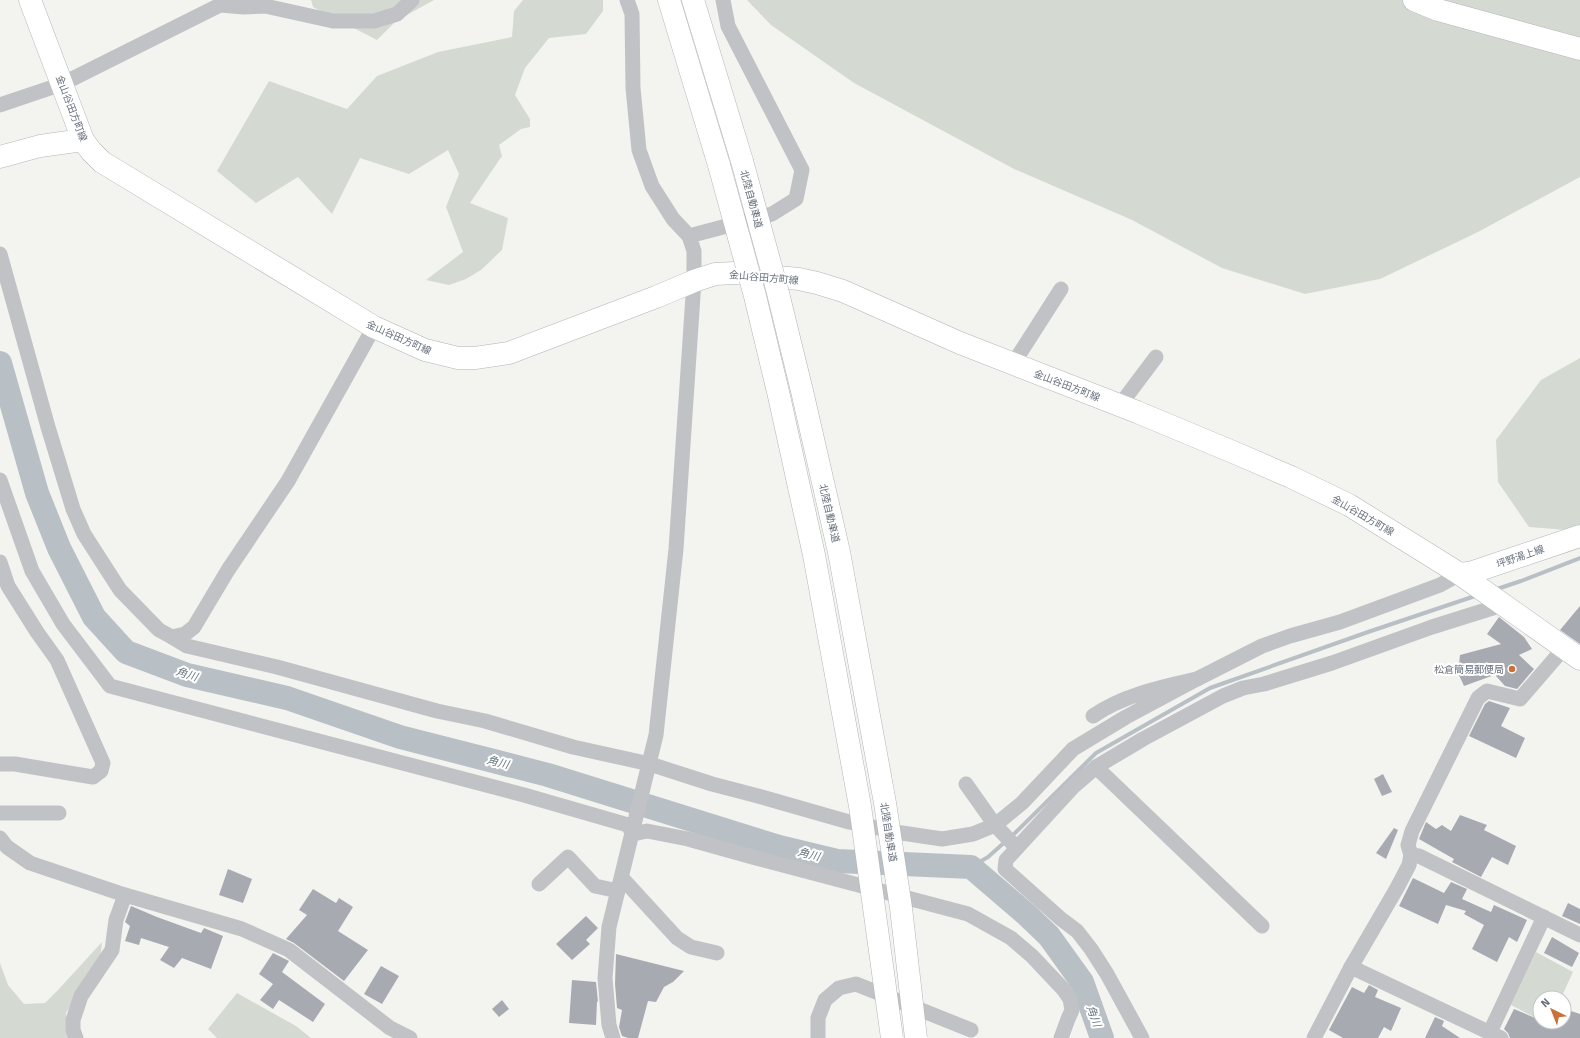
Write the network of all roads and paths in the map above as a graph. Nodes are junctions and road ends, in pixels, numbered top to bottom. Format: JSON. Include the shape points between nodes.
{"nodes":[{"id":1,"x":30,"y":0,"type":"edge"},
{"id":2,"x":412,"y":0,"type":"edge"},
{"id":3,"x":627,"y":0,"type":"edge"},
{"id":4,"x":660,"y":0,"type":"edge"},
{"id":5,"x":669,"y":0,"type":"edge"},
{"id":6,"x":693,"y":0,"type":"edge"},
{"id":7,"x":723,"y":0,"type":"edge"},
{"id":8,"x":1414,"y":0,"type":"edge"},
{"id":9,"x":1580,"y":49,"type":"edge"},
{"id":10,"x":62,"y":84,"type":"junction"},
{"id":11,"x":0,"y":104,"type":"edge"},
{"id":12,"x":708,"y":128,"type":"junction"},
{"id":13,"x":83,"y":140,"type":"junction"},
{"id":14,"x":0,"y":158,"type":"edge"},
{"id":15,"x":689,"y":236,"type":"junction"},
{"id":16,"x":0,"y":254,"type":"edge"},
{"id":17,"x":694,"y":281,"type":"junction"},
{"id":18,"x":1061,"y":289,"type":"dead end"},
{"id":19,"x":374,"y":327,"type":"junction"},
{"id":20,"x":1156,"y":356,"type":"dead end"},
{"id":21,"x":1013,"y":364,"type":"junction"},
{"id":22,"x":1120,"y":406,"type":"junction"},
{"id":23,"x":0,"y":480,"type":"edge"},
{"id":24,"x":1580,"y":536,"type":"edge"},
{"id":25,"x":0,"y":562,"type":"edge"},
{"id":26,"x":1462,"y":576,"type":"junction"},
{"id":27,"x":1502,"y":605,"type":"junction"},
{"id":28,"x":172,"y":637,"type":"junction"},
{"id":29,"x":1572,"y":654,"type":"edge"},
{"id":30,"x":1197,"y":679,"type":"junction"},
{"id":31,"x":1093,"y":716,"type":"dead end"},
{"id":32,"x":0,"y":764,"type":"edge"},
{"id":33,"x":650,"y":765,"type":"junction"},
{"id":34,"x":1096,"y":767,"type":"junction"},
{"id":35,"x":966,"y":784,"type":"dead end"},
{"id":36,"x":0,"y":813,"type":"edge"},
{"id":37,"x":59,"y":813,"type":"dead end"},
{"id":38,"x":995,"y":825,"type":"junction"},
{"id":39,"x":633,"y":832,"type":"junction"},
{"id":40,"x":0,"y":838,"type":"edge"},
{"id":41,"x":1016,"y":848,"type":"junction"},
{"id":42,"x":1411,"y":854,"type":"junction"},
{"id":43,"x":539,"y":884,"type":"dead end"},
{"id":44,"x":620,"y":885,"type":"junction"},
{"id":45,"x":124,"y":895,"type":"junction"},
{"id":46,"x":1544,"y":917,"type":"junction"},
{"id":47,"x":1262,"y":926,"type":"dead end"},
{"id":48,"x":1580,"y":935,"type":"edge"},
{"id":49,"x":717,"y":953,"type":"dead end"},
{"id":50,"x":1351,"y":967,"type":"junction"},
{"id":51,"x":971,"y":1030,"type":"dead end"},
{"id":52,"x":1495,"y":1035,"type":"edge"},
{"id":53,"x":76,"y":1038,"type":"edge"},
{"id":54,"x":410,"y":1038,"type":"edge"},
{"id":55,"x":613,"y":1038,"type":"edge"},
{"id":56,"x":818,"y":1038,"type":"edge"},
{"id":57,"x":892,"y":1038,"type":"edge"},
{"id":58,"x":916,"y":1038,"type":"edge"},
{"id":59,"x":1061,"y":1038,"type":"edge"},
{"id":60,"x":1142,"y":1038,"type":"edge"},
{"id":61,"x":1314,"y":1038,"type":"edge"}],
"edges":[{"from":1,"to":10,"type":"main road","name":"金山谷田方町線"},
{"from":2,"to":10,"type":"street","via":[[397,14],[374,21],[333,21],[265,6],[220,5]]},
{"from":3,"to":15,"type":"street","via":[[632,14],[633,88],[639,150],[652,186],[673,219]]},
{"from":4,"to":12,"type":"main road"},
{"from":5,"to":12,"type":"main road"},
{"from":6,"to":58,"type":"main road","name":"北陸自動車道","bridge":true,"via":[[742,161],[779,296],[839,552],[885,802],[901,908]]},
{"from":7,"to":15,"type":"street","via":[[728,26],[802,170],[796,199],[772,214]]},
{"from":8,"to":9,"type":"main road","via":[[1438,10]]},
{"from":10,"to":11,"type":"street"},
{"from":10,"to":13,"type":"main road","name":"金山谷田方町線"},
{"from":12,"to":57,"type":"main road","bridge":true,"via":[[764,335],[814,555],[860,806]]},
{"from":13,"to":14,"type":"main road","via":[[40,146]]},
{"from":13,"to":19,"type":"main road","name":"金山谷田方町線","via":[[102,162]]},
{"from":15,"to":17,"type":"street","via":[[694,251]]},
{"from":16,"to":28,"type":"street","via":[[48,427],[73,509],[84,534],[120,590],[159,630]]},
{"from":17,"to":19,"type":"main road","name":"金山谷田方町線","via":[[509,353],[475,358],[458,358],[424,350]]},
{"from":17,"to":21,"type":"main road","name":"金山谷田方町線","via":[[716,274],[735,273],[817,283],[843,291]]},
{"from":17,"to":33,"type":"street","via":[[676,549],[656,735]]},
{"from":18,"to":21,"type":"street"},
{"from":19,"to":28,"type":"street","via":[[288,481],[228,570],[194,627],[185,634]]},
{"from":20,"to":22,"type":"street"},
{"from":21,"to":22,"type":"main road","name":"金山谷田方町線"},
{"from":22,"to":26,"type":"main road","name":"金山谷田方町線","via":[[1255,462],[1349,505]]},
{"from":23,"to":39,"type":"street","via":[[32,571],[63,624],[110,686],[524,795],[628,825]]},
{"from":24,"to":26,"type":"main road","name":"坪野湯上線"},
{"from":25,"to":32,"type":"street","via":[[8,586],[57,660],[103,763],[101,771],[93,777],[15,764]]},
{"from":26,"to":27,"type":"main road","name":"金山谷田方町線"},
{"from":26,"to":30,"type":"street","via":[[1340,622],[1262,646]]},
{"from":27,"to":29,"type":"main road","name":"金山谷田方町線"},
{"from":27,"to":34,"type":"street","via":[[1264,684],[1243,688],[1182,717]]},
{"from":28,"to":33,"type":"street","via":[[187,646],[277,667],[437,711],[485,721],[573,747]]},
{"from":29,"to":42,"type":"street","via":[[1520,699],[1487,691],[1478,698],[1412,831],[1408,845]]},
{"from":30,"to":31,"type":"street","via":[[1136,695],[1104,708]]},
{"from":30,"to":38,"type":"street","via":[[1073,749],[1022,803]]},
{"from":33,"to":38,"type":"street","via":[[849,822],[902,833],[942,839],[973,834]]},
{"from":33,"to":39,"type":"street"},
{"from":34,"to":41,"type":"street","via":[[1074,786]]},
{"from":34,"to":47,"type":"street"},
{"from":35,"to":38,"type":"street"},
{"from":36,"to":37,"type":"street"},
{"from":38,"to":41,"type":"street"},
{"from":39,"to":44,"type":"street"},
{"from":39,"to":59,"type":"street","via":[[647,831],[688,839],[968,914],[1011,938],[1064,990],[1070,999],[1072,1010]]},
{"from":40,"to":45,"type":"street","via":[[7,847],[30,862]]},
{"from":41,"to":60,"type":"street","via":[[1006,860],[1005,869],[1077,931],[1107,974]]},
{"from":42,"to":46,"type":"street"},
{"from":42,"to":50,"type":"street","via":[[1409,865],[1397,888]]},
{"from":43,"to":44,"type":"street","via":[[568,857],[595,886]]},
{"from":44,"to":49,"type":"street","via":[[677,938],[691,947]]},
{"from":44,"to":55,"type":"street","via":[[609,927],[604,978],[608,1025]]},
{"from":45,"to":53,"type":"street","via":[[116,920],[112,950],[81,996],[74,1016],[73,1030]]},
{"from":45,"to":54,"type":"street","via":[[242,929],[289,950],[390,1028]]},
{"from":46,"to":48,"type":"street"},
{"from":46,"to":52,"type":"street"},
{"from":50,"to":52,"type":"street"},
{"from":50,"to":61,"type":"street"},
{"from":51,"to":56,"type":"street","via":[[856,984],[839,988],[825,1000],[818,1018]]}]}
